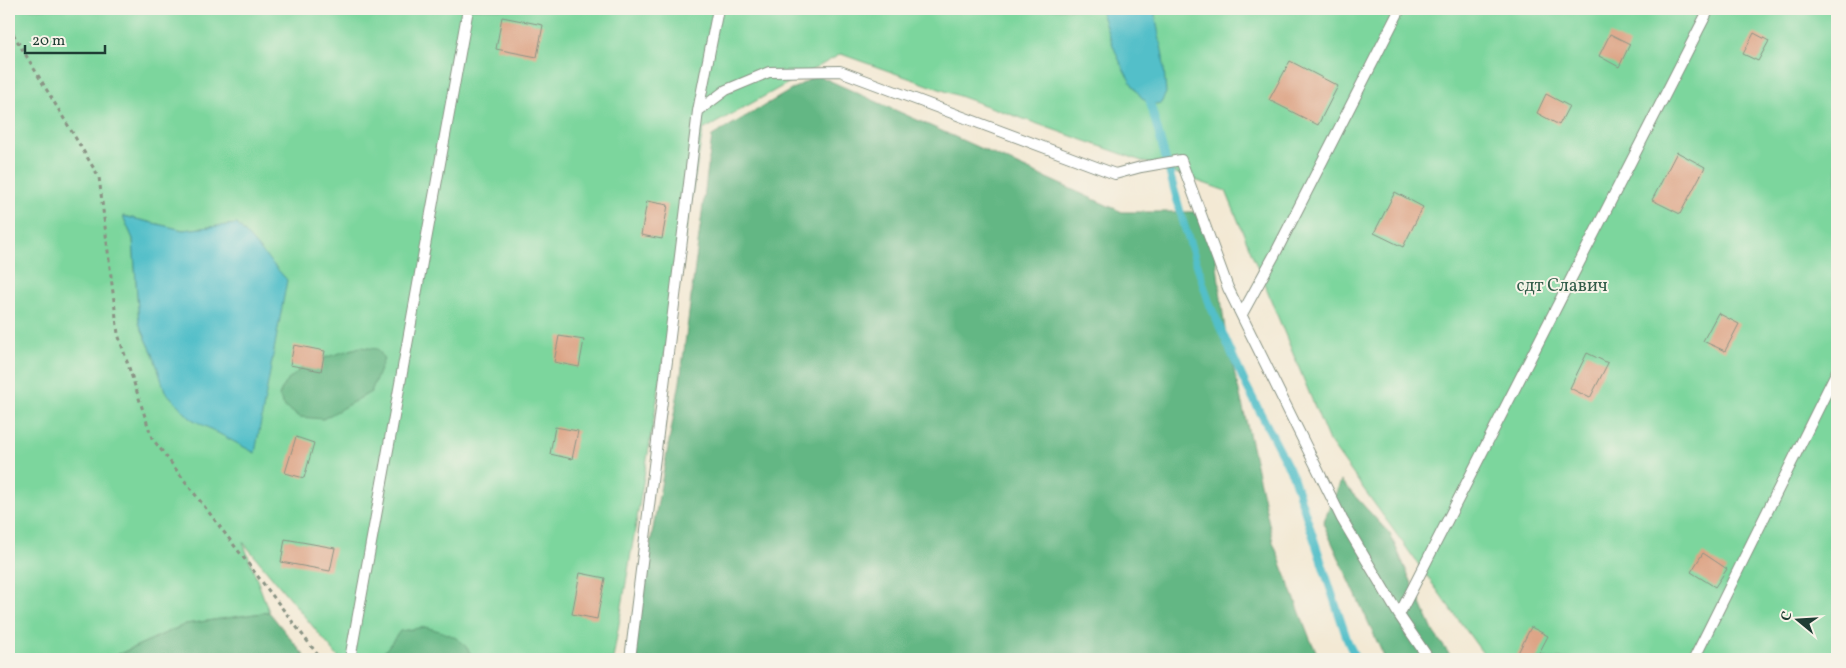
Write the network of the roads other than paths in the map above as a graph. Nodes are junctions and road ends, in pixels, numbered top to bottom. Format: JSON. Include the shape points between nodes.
{"nodes":[{"id":1,"x":468,"y":9,"type":"edge"},
{"id":2,"x":718,"y":9,"type":"edge"},
{"id":3,"x":1400,"y":9,"type":"edge"},
{"id":4,"x":1709,"y":9,"type":"edge"},
{"id":5,"x":698,"y":111,"type":"junction"},
{"id":6,"x":1242,"y":314,"type":"junction"},
{"id":7,"x":1837,"y":371,"type":"edge"},
{"id":8,"x":1398,"y":616,"type":"junction"},
{"id":9,"x":350,"y":659,"type":"edge"},
{"id":10,"x":630,"y":659,"type":"edge"},
{"id":11,"x":1429,"y":659,"type":"edge"},
{"id":12,"x":1694,"y":659,"type":"edge"}],
"edges":[{"from":1,"to":9,"type":"lane"},
{"from":2,"to":5,"type":"lane"},
{"from":3,"to":6,"type":"lane"},
{"from":4,"to":8,"type":"lane"},
{"from":5,"to":6,"type":"lane","via":[[726,90],[769,72],[840,71],[1116,174],[1181,160],[1228,288]]},
{"from":5,"to":10,"type":"lane"},
{"from":6,"to":8,"type":"lane","via":[[1342,519]]},
{"from":7,"to":12,"type":"lane"},
{"from":8,"to":11,"type":"lane"}]}
